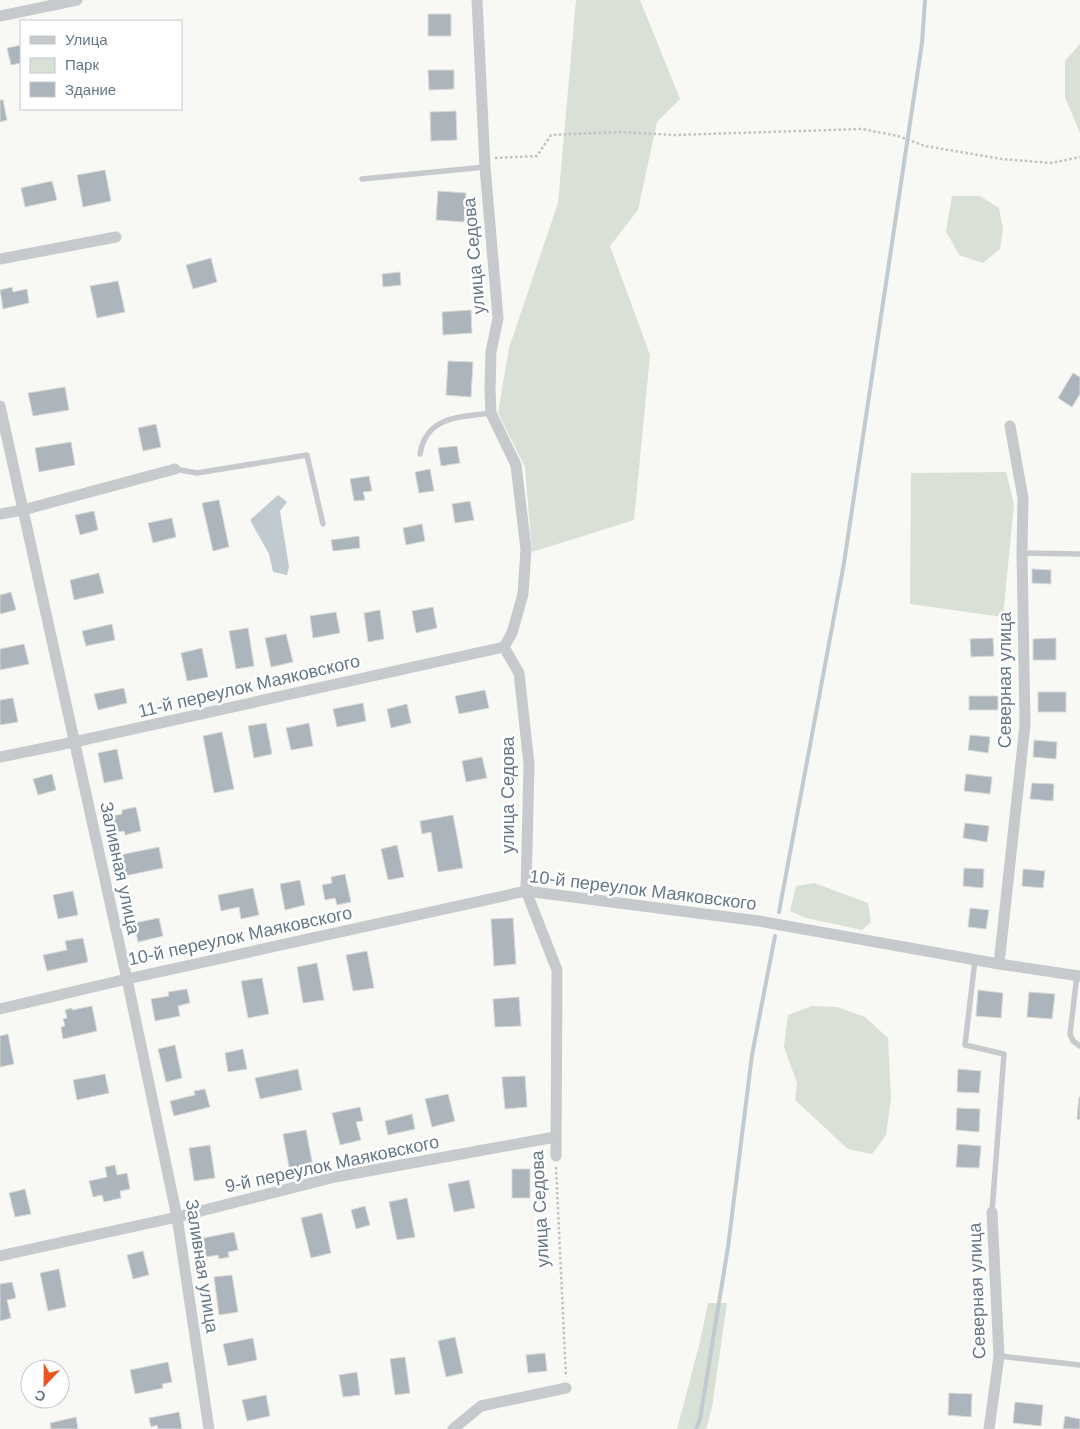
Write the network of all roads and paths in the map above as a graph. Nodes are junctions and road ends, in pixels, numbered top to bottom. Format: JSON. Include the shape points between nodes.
{"nodes":[{"id":1,"x":77,"y":0,"type":"edge"},
{"id":2,"x":477,"y":0,"type":"edge"},
{"id":3,"x":0,"y":16,"type":"edge"},
{"id":4,"x":1080,"y":157,"type":"edge"},
{"id":5,"x":484,"y":163,"type":"junction"},
{"id":6,"x":362,"y":179,"type":"dead end"},
{"id":7,"x":116,"y":236,"type":"dead end"},
{"id":8,"x":0,"y":259,"type":"edge"},
{"id":9,"x":0,"y":406,"type":"edge"},
{"id":10,"x":491,"y":413,"type":"junction"},
{"id":11,"x":1010,"y":426,"type":"dead end"},
{"id":12,"x":420,"y":454,"type":"dead end"},
{"id":13,"x":175,"y":470,"type":"joint"},
{"id":14,"x":23,"y":510,"type":"junction"},
{"id":15,"x":0,"y":514,"type":"edge"},
{"id":16,"x":323,"y":524,"type":"dead end"},
{"id":17,"x":1022,"y":553,"type":"junction"},
{"id":18,"x":1080,"y":554,"type":"edge"},
{"id":19,"x":504,"y":646,"type":"junction"},
{"id":20,"x":74,"y":742,"type":"junction"},
{"id":21,"x":0,"y":757,"type":"edge"},
{"id":22,"x":526,"y":891,"type":"junction"},
{"id":23,"x":975,"y":960,"type":"junction"},
{"id":24,"x":998,"y":964,"type":"junction"},
{"id":25,"x":1078,"y":975,"type":"edge"},
{"id":26,"x":127,"y":979,"type":"junction"},
{"id":27,"x":0,"y":1009,"type":"edge"},
{"id":28,"x":1080,"y":1046,"type":"edge"},
{"id":29,"x":555,"y":1137,"type":"junction"},
{"id":30,"x":556,"y":1156,"type":"joint"},
{"id":31,"x":992,"y":1212,"type":"joint"},
{"id":32,"x":178,"y":1217,"type":"junction"},
{"id":33,"x":0,"y":1256,"type":"edge"},
{"id":34,"x":999,"y":1356,"type":"junction"},
{"id":35,"x":1080,"y":1365,"type":"edge"},
{"id":36,"x":566,"y":1388,"type":"joint"},
{"id":37,"x":209,"y":1429,"type":"edge"},
{"id":38,"x":453,"y":1429,"type":"edge"},
{"id":39,"x":989,"y":1429,"type":"edge"}],
"edges":[{"from":1,"to":3,"type":"street"},
{"from":2,"to":5,"type":"street","name":"улица Седова"},
{"from":4,"to":5,"type":"path","via":[[1050,164],[1012,160],[925,146],[898,136],[862,129],[551,135],[537,156]]},
{"from":5,"to":6,"type":"lane"},
{"from":5,"to":10,"type":"street","name":"улица Седова","via":[[498,318],[490,352]]},
{"from":7,"to":8,"type":"street"},
{"from":9,"to":14,"type":"street","name":"Заливная улица"},
{"from":10,"to":12,"type":"lane","via":[[451,418],[433,428],[422,443]]},
{"from":10,"to":19,"type":"street","name":"улица Седова","via":[[516,465],[526,550],[523,594],[512,633]]},
{"from":11,"to":17,"type":"street","name":"Северная улица","via":[[1022,498]]},
{"from":13,"to":14,"type":"street"},
{"from":13,"to":16,"type":"lane","via":[[198,473],[307,455]]},
{"from":14,"to":15,"type":"street"},
{"from":14,"to":20,"type":"street","name":"Заливная улица"},
{"from":17,"to":18,"type":"lane"},
{"from":17,"to":24,"type":"street","name":"Северная улица","via":[[1025,725]]},
{"from":19,"to":20,"type":"street","name":"11-й переулок Маяковского"},
{"from":19,"to":22,"type":"street","name":"улица Седова","via":[[520,673],[529,764]]},
{"from":20,"to":21,"type":"street","name":"11-й переулок Маяковского"},
{"from":20,"to":26,"type":"street","name":"Заливная улица"},
{"from":22,"to":23,"type":"street","name":"10-й переулок Маяковского","via":[[759,921]]},
{"from":22,"to":26,"type":"street","name":"10-й переулок Маяковского"},
{"from":22,"to":29,"type":"street","name":"улица Седова","via":[[557,970]]},
{"from":23,"to":24,"type":"street","name":"10-й переулок Маяковского"},
{"from":23,"to":31,"type":"lane","via":[[965,1044],[1004,1054]]},
{"from":24,"to":25,"type":"street","name":"10-й переулок Маяковского"},
{"from":25,"to":28,"type":"lane","via":[[1070,1034]]},
{"from":26,"to":27,"type":"street","name":"10-й переулок Маяковского"},
{"from":26,"to":32,"type":"street","name":"Заливная улица"},
{"from":29,"to":30,"type":"street","name":"улица Седова"},
{"from":29,"to":32,"type":"street","name":"9-й переулок Маяковского","via":[[335,1177]]},
{"from":30,"to":36,"type":"path","name":"улица Седова"},
{"from":31,"to":34,"type":"street","name":"Северная улица"},
{"from":32,"to":33,"type":"street","name":"9-й переулок Маяковского"},
{"from":32,"to":37,"type":"street","name":"Заливная улица"},
{"from":34,"to":35,"type":"lane"},
{"from":34,"to":39,"type":"street","name":"Северная улица"},
{"from":36,"to":38,"type":"street","via":[[481,1406]]}]}
